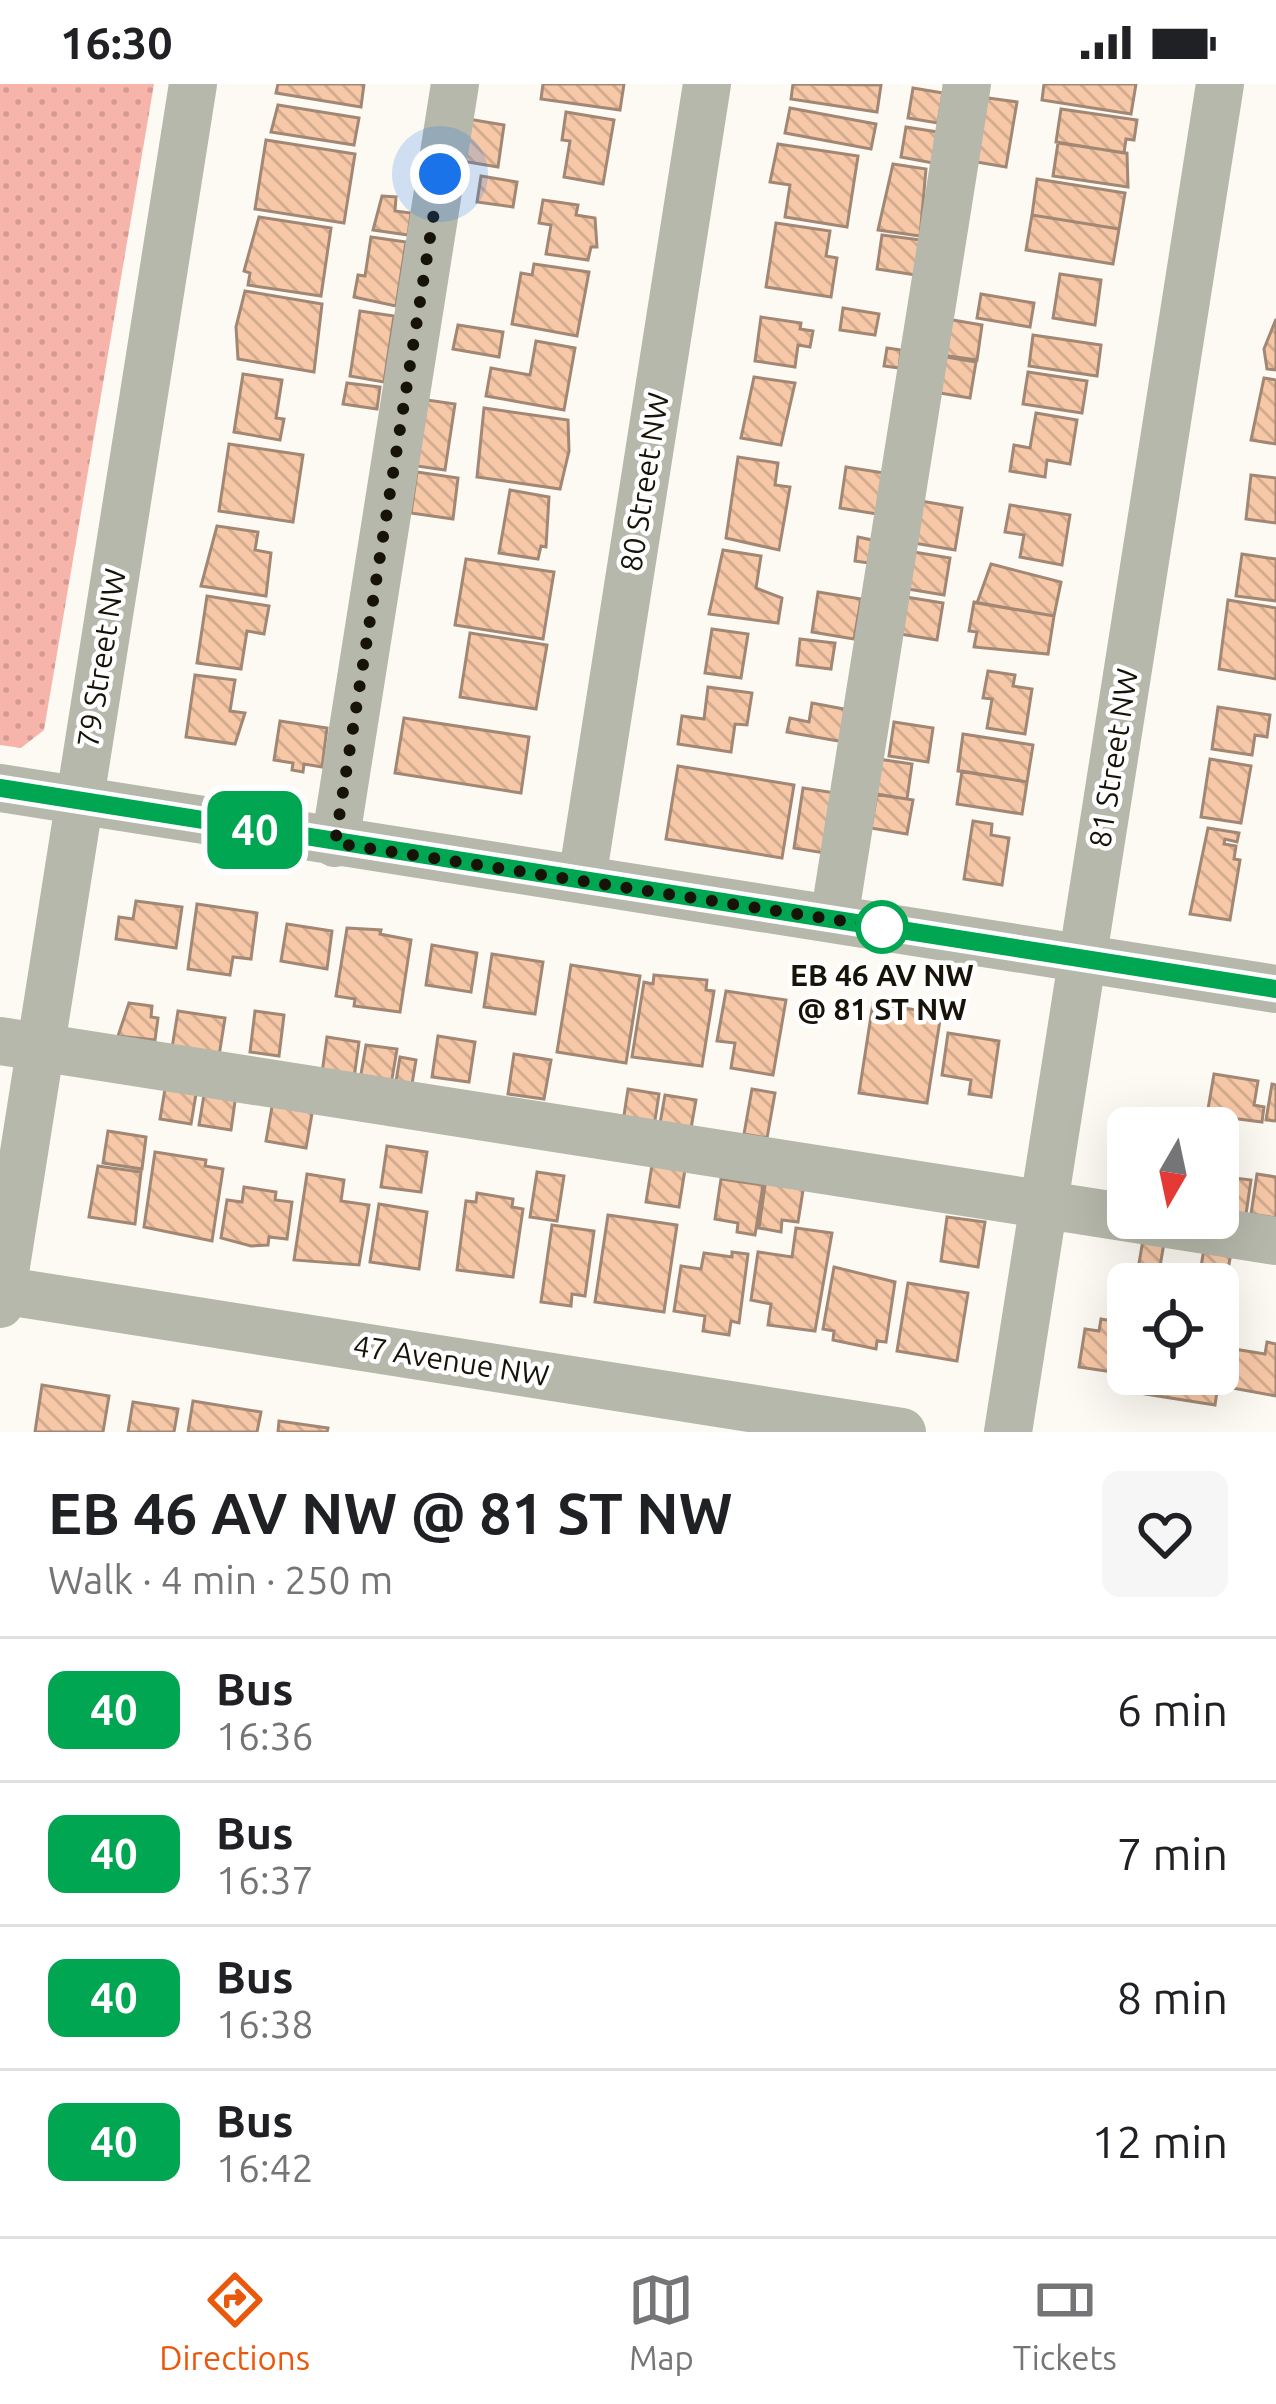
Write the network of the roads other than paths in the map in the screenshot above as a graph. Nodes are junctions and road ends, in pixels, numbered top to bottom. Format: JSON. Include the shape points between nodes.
{"nodes":[{"id":1,"x":194,"y":84,"type":"edge"},
{"id":2,"x":454,"y":84,"type":"edge"},
{"id":3,"x":707,"y":84,"type":"edge"},
{"id":4,"x":967,"y":84,"type":"edge"},
{"id":5,"x":1220,"y":84,"type":"edge"},
{"id":6,"x":0,"y":788,"type":"edge"},
{"id":7,"x":79,"y":801,"type":"junction"},
{"id":8,"x":335,"y":843,"type":"junction"},
{"id":9,"x":582,"y":880,"type":"junction"},
{"id":10,"x":834,"y":920,"type":"junction"},
{"id":11,"x":1083,"y":957,"type":"junction"},
{"id":12,"x":1276,"y":989,"type":"edge"},
{"id":13,"x":21,"y":1044,"type":"edge"},
{"id":14,"x":1043,"y":1205,"type":"junction"},
{"id":15,"x":1276,"y":1241,"type":"edge"},
{"id":16,"x":1,"y":1294,"type":"edge"},
{"id":17,"x":902,"y":1432,"type":"edge"},
{"id":18,"x":1008,"y":1432,"type":"edge"}],
"edges":[{"from":1,"to":7,"type":"street","name":"79 Street NW"},
{"from":2,"to":8,"type":"street"},
{"from":3,"to":9,"type":"street","name":"80 Street NW"},
{"from":4,"to":10,"type":"street"},
{"from":5,"to":11,"type":"street","name":"81 Street NW"},
{"from":6,"to":7,"type":"street"},
{"from":7,"to":8,"type":"street"},
{"from":7,"to":13,"type":"street","name":"79 Street NW"},
{"from":8,"to":9,"type":"street"},
{"from":9,"to":10,"type":"street"},
{"from":10,"to":11,"type":"street"},
{"from":11,"to":12,"type":"street"},
{"from":11,"to":14,"type":"street","name":"81 Street NW"},
{"from":13,"to":14,"type":"street"},
{"from":13,"to":16,"type":"street","name":"79 Street NW"},
{"from":14,"to":15,"type":"street"},
{"from":14,"to":18,"type":"street","name":"81 Street NW"},
{"from":16,"to":17,"type":"street","name":"47 Avenue NW"}]}
